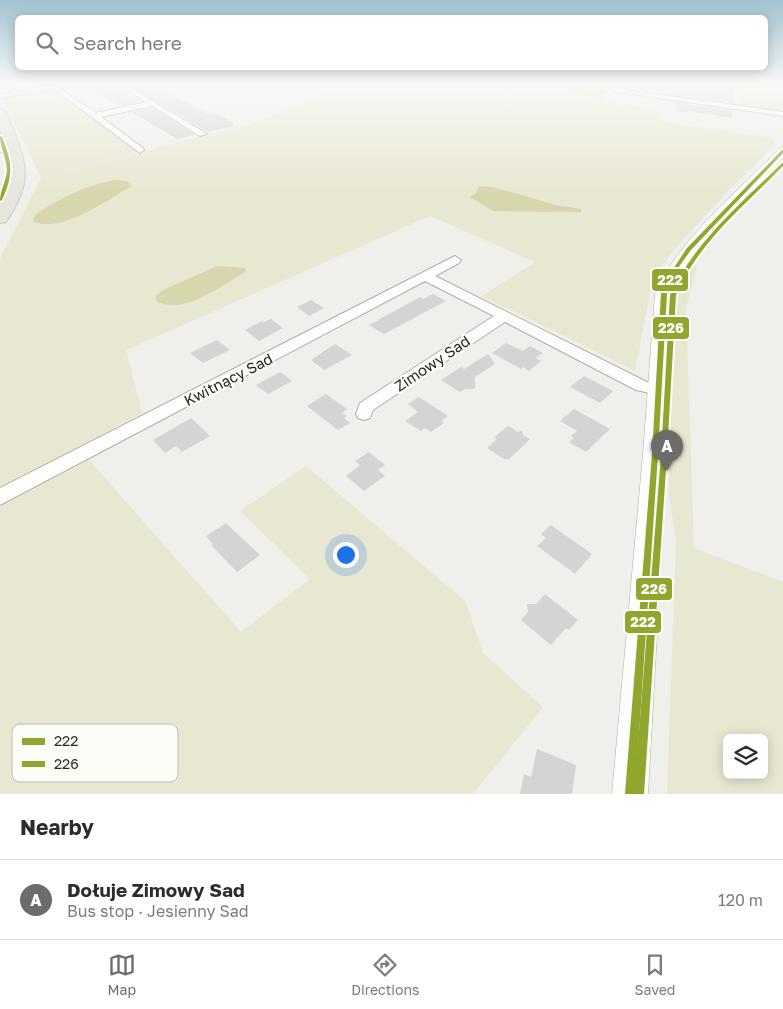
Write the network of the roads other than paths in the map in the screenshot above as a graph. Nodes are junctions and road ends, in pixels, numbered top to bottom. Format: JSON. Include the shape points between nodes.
{"nodes":[{"id":1,"x":1,"y":120,"type":"edge"},
{"id":2,"x":100,"y":120,"type":"edge"},
{"id":3,"x":180,"y":120,"type":"edge"},
{"id":4,"x":203,"y":134,"type":"dead end"},
{"id":5,"x":6,"y":148,"type":"edge"},
{"id":6,"x":140,"y":150,"type":"dead end"},
{"id":7,"x":783,"y":151,"type":"edge"},
{"id":8,"x":0,"y":218,"type":"edge"},
{"id":9,"x":455,"y":260,"type":"dead end"},
{"id":10,"x":426,"y":276,"type":"junction"},
{"id":11,"x":505,"y":315,"type":"junction"},
{"id":12,"x":659,"y":390,"type":"junction"},
{"id":13,"x":364,"y":414,"type":"dead end"},
{"id":14,"x":0,"y":497,"type":"edge"},
{"id":15,"x":630,"y":794,"type":"edge"}],
"edges":[{"from":1,"to":5,"type":"main road"},
{"from":2,"to":6,"type":"street"},
{"from":3,"to":4,"type":"street"},
{"from":5,"to":8,"type":"main road","via":[[18,167],[18,178]]},
{"from":7,"to":12,"type":"street","via":[[683,256],[668,282],[663,308]]},
{"from":9,"to":10,"type":"street","name":"Kwitnący Sad"},
{"from":10,"to":11,"type":"street"},
{"from":10,"to":14,"type":"street","name":"Kwitnący Sad"},
{"from":11,"to":12,"type":"street","via":[[642,386]]},
{"from":11,"to":13,"type":"street","name":"Zimowy Sad","via":[[366,407]]},
{"from":12,"to":15,"type":"street"}]}
